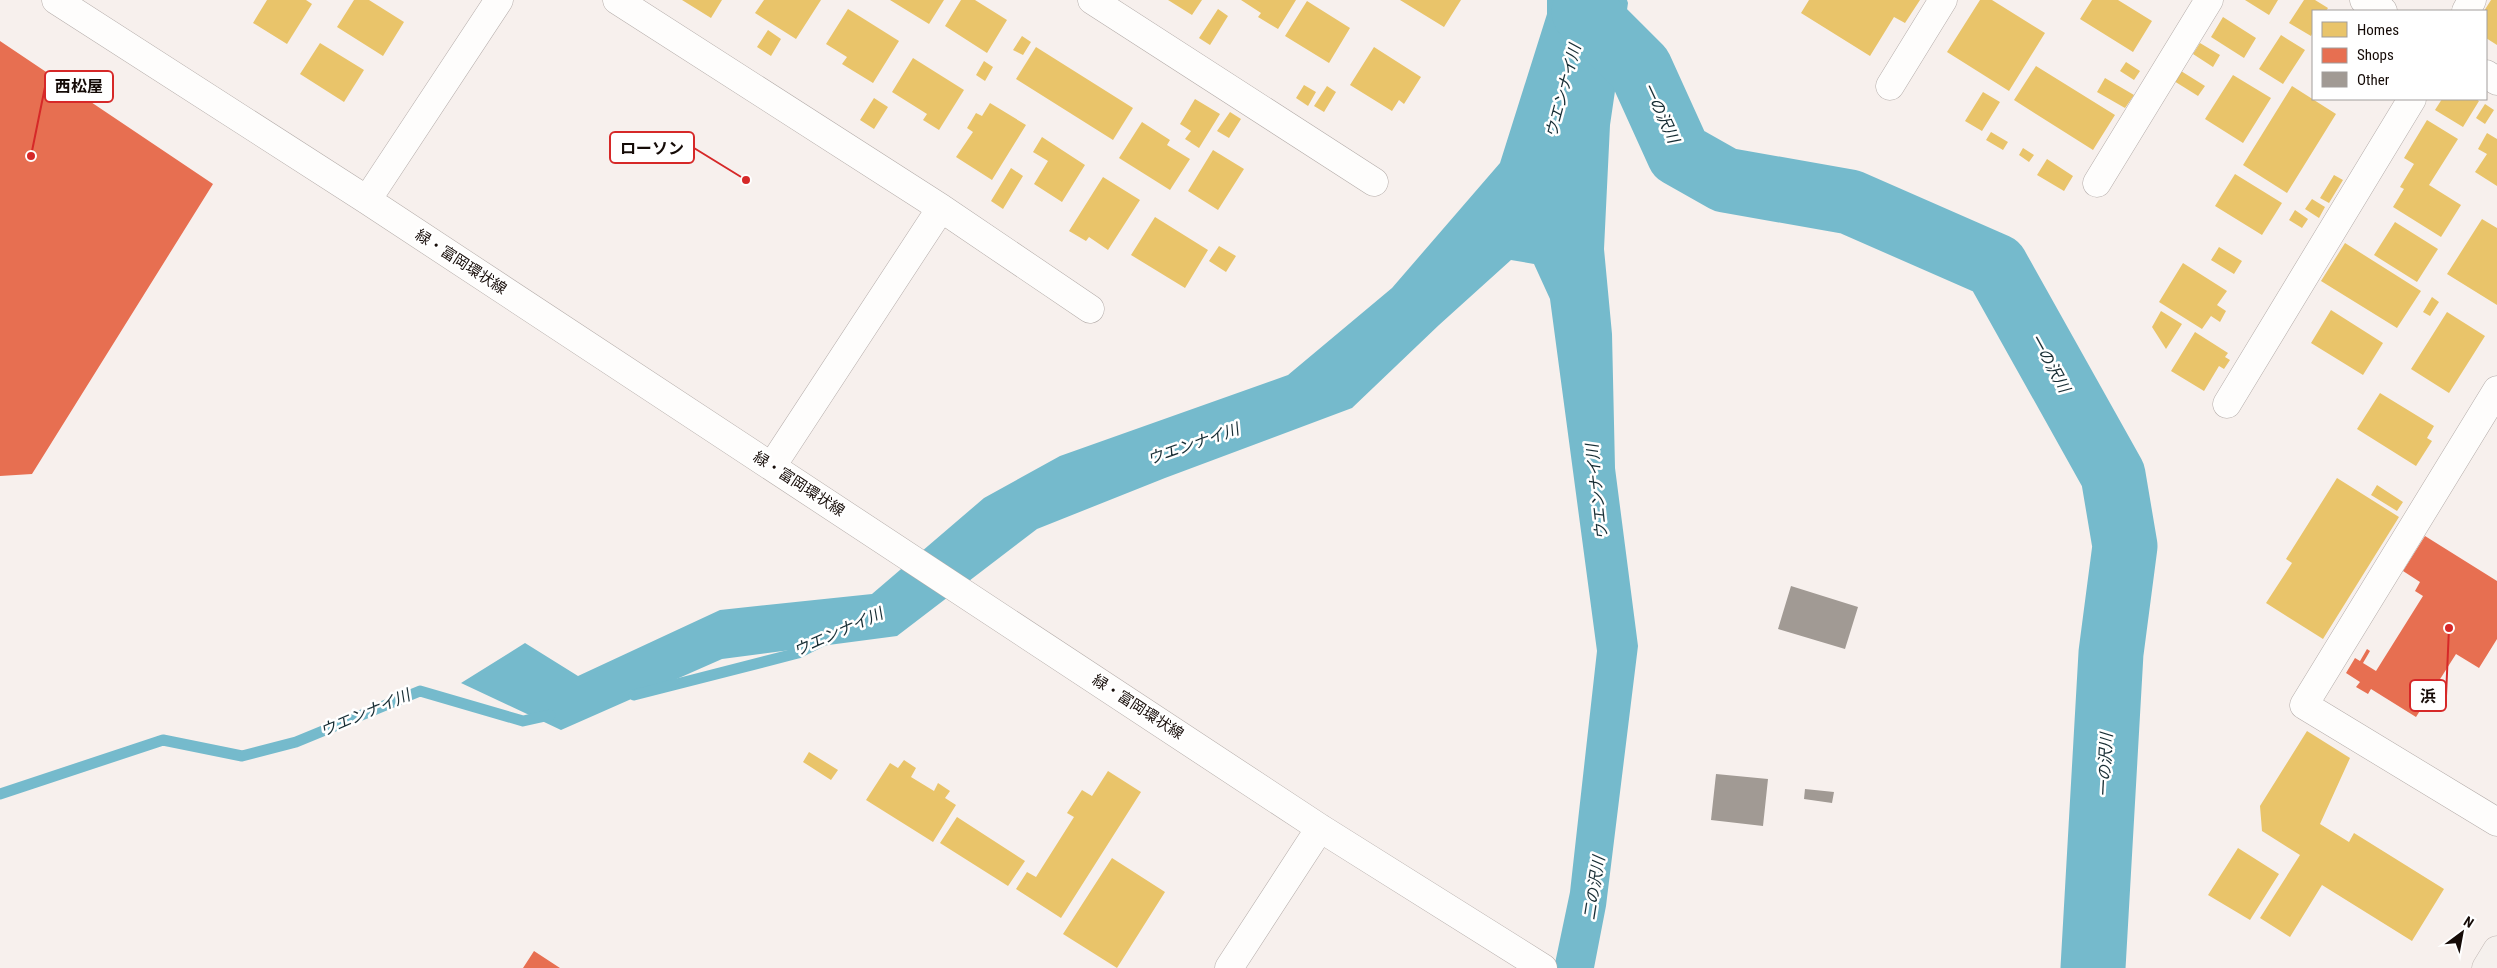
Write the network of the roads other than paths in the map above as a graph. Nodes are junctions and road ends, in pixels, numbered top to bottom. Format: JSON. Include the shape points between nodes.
{"nodes":[{"id":1,"x":56,"y":0,"type":"edge"},
{"id":2,"x":499,"y":0,"type":"edge"},
{"id":3,"x":617,"y":0,"type":"edge"},
{"id":4,"x":1092,"y":0,"type":"edge"},
{"id":5,"x":1943,"y":0,"type":"edge"},
{"id":6,"x":2209,"y":0,"type":"edge"},
{"id":7,"x":2364,"y":0,"type":"edge"},
{"id":8,"x":2381,"y":10,"type":"edge"},
{"id":9,"x":1890,"y":86,"type":"dead end"},
{"id":10,"x":2411,"y":100,"type":"edge"},
{"id":11,"x":1374,"y":182,"type":"dead end"},
{"id":12,"x":2097,"y":183,"type":"dead end"},
{"id":13,"x":367,"y":200,"type":"junction"},
{"id":14,"x":942,"y":208,"type":"junction"},
{"id":15,"x":1090,"y":309,"type":"dead end"},
{"id":16,"x":2497,"y":390,"type":"edge"},
{"id":17,"x":2227,"y":404,"type":"dead end"},
{"id":18,"x":772,"y":466,"type":"junction"},
{"id":19,"x":2497,"y":822,"type":"edge"},
{"id":20,"x":1320,"y":828,"type":"junction"},
{"id":21,"x":2497,"y":950,"type":"edge"},
{"id":22,"x":1229,"y":968,"type":"edge"},
{"id":23,"x":1543,"y":968,"type":"edge"},
{"id":24,"x":2486,"y":968,"type":"edge"}],
"edges":[{"from":1,"to":13,"type":"street","name":"緑・富岡環状線"},
{"from":2,"to":13,"type":"street"},
{"from":3,"to":14,"type":"street"},
{"from":4,"to":11,"type":"street"},
{"from":5,"to":9,"type":"street"},
{"from":6,"to":12,"type":"street"},
{"from":7,"to":8,"type":"street"},
{"from":10,"to":17,"type":"street"},
{"from":13,"to":18,"type":"street","name":"緑・富岡環状線"},
{"from":14,"to":15,"type":"street"},
{"from":14,"to":18,"type":"street"},
{"from":16,"to":19,"type":"street","via":[[2304,705]]},
{"from":18,"to":20,"type":"street","name":"緑・富岡環状線"},
{"from":20,"to":22,"type":"street"},
{"from":20,"to":23,"type":"street","name":"緑・富岡環状線"},
{"from":21,"to":24,"type":"highway"}]}
